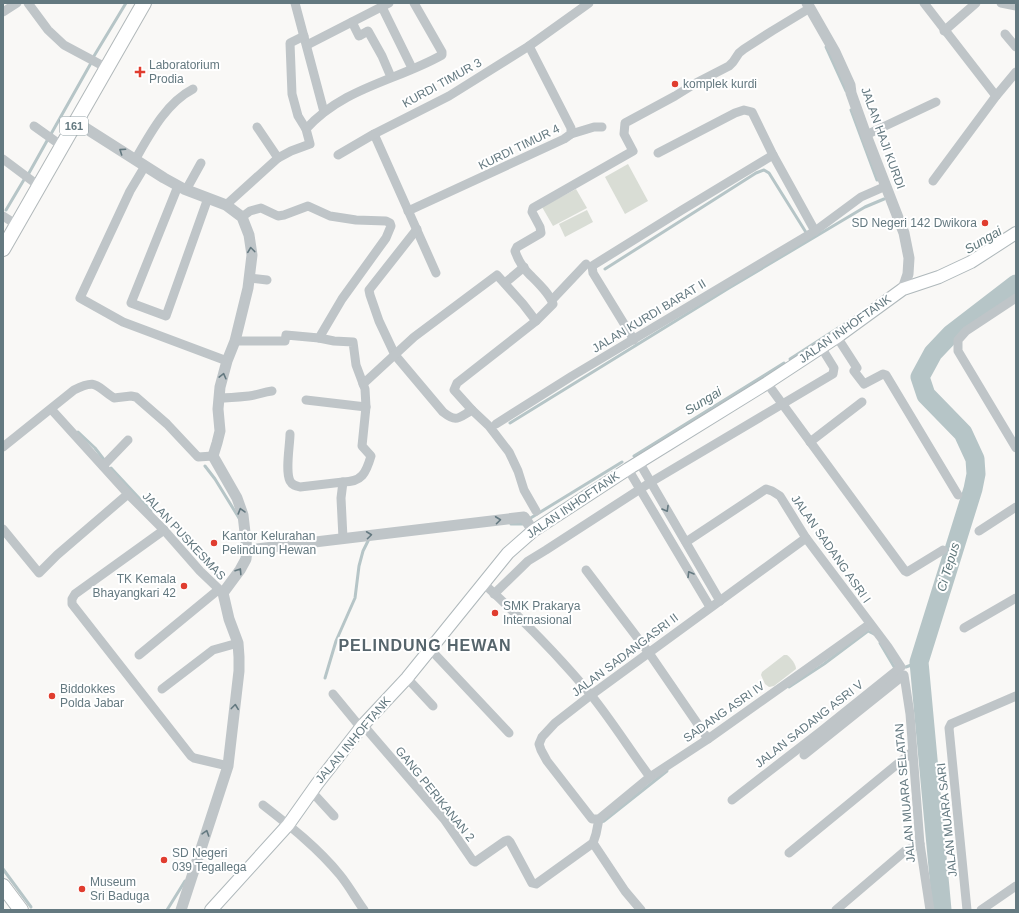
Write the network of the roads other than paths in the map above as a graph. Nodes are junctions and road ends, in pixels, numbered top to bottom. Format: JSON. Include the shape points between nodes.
{"nodes":[{"id":1,"x":17,"y":3,"type":"edge"},
{"id":2,"x":28,"y":3,"type":"edge"},
{"id":3,"x":144,"y":3,"type":"edge"},
{"id":4,"x":295,"y":3,"type":"edge"},
{"id":5,"x":414,"y":3,"type":"edge"},
{"id":6,"x":589,"y":3,"type":"edge"},
{"id":7,"x":924,"y":3,"type":"edge"},
{"id":8,"x":976,"y":3,"type":"edge"},
{"id":9,"x":1001,"y":3,"type":"edge"},
{"id":10,"x":385,"y":5,"type":"edge"},
{"id":11,"x":1016,"y":6,"type":"edge"},
{"id":12,"x":808,"y":8,"type":"edge"},
{"id":13,"x":3,"y":12,"type":"edge"},
{"id":14,"x":352,"y":22,"type":"junction"},
{"id":15,"x":944,"y":31,"type":"junction"},
{"id":16,"x":1005,"y":34,"type":"dead end"},
{"id":17,"x":304,"y":36,"type":"junction"},
{"id":18,"x":307,"y":45,"type":"junction"},
{"id":19,"x":529,"y":46,"type":"junction"},
{"id":20,"x":1016,"y":48,"type":"edge"},
{"id":21,"x":107,"y":68,"type":"junction"},
{"id":22,"x":412,"y":68,"type":"junction"},
{"id":23,"x":1016,"y":72,"type":"edge"},
{"id":24,"x":391,"y":77,"type":"junction"},
{"id":25,"x":193,"y":89,"type":"dead end"},
{"id":26,"x":996,"y":96,"type":"junction"},
{"id":27,"x":936,"y":102,"type":"dead end"},
{"id":28,"x":324,"y":112,"type":"junction"},
{"id":29,"x":76,"y":122,"type":"junction"},
{"id":30,"x":34,"y":126,"type":"dead end"},
{"id":31,"x":257,"y":127,"type":"dead end"},
{"id":32,"x":602,"y":127,"type":"dead end"},
{"id":33,"x":306,"y":129,"type":"junction"},
{"id":34,"x":374,"y":134,"type":"junction"},
{"id":35,"x":571,"y":134,"type":"junction"},
{"id":36,"x":866,"y":135,"type":"junction"},
{"id":37,"x":62,"y":146,"type":"junction"},
{"id":38,"x":658,"y":154,"type":"dead end"},
{"id":39,"x":338,"y":155,"type":"dead end"},
{"id":40,"x":773,"y":155,"type":"junction"},
{"id":41,"x":278,"y":158,"type":"junction"},
{"id":42,"x":3,"y":159,"type":"edge"},
{"id":43,"x":135,"y":160,"type":"junction"},
{"id":44,"x":201,"y":163,"type":"dead end"},
{"id":45,"x":145,"y":166,"type":"junction"},
{"id":46,"x":932,"y":181,"type":"dead end"},
{"id":47,"x":39,"y":186,"type":"junction"},
{"id":48,"x":886,"y":186,"type":"junction"},
{"id":49,"x":182,"y":188,"type":"junction"},
{"id":50,"x":208,"y":198,"type":"junction"},
{"id":51,"x":226,"y":205,"type":"junction"},
{"id":52,"x":408,"y":211,"type":"junction"},
{"id":53,"x":3,"y":216,"type":"edge"},
{"id":54,"x":242,"y":218,"type":"junction"},
{"id":55,"x":17,"y":225,"type":"junction"},
{"id":56,"x":417,"y":229,"type":"junction"},
{"id":57,"x":815,"y":231,"type":"junction"},
{"id":58,"x":1016,"y":233,"type":"edge"},
{"id":59,"x":3,"y":250,"type":"edge"},
{"id":60,"x":586,"y":264,"type":"dead end"},
{"id":61,"x":524,"y":267,"type":"junction"},
{"id":62,"x":436,"y":273,"type":"dead end"},
{"id":63,"x":249,"y":278,"type":"junction"},
{"id":64,"x":268,"y":280,"type":"dead end"},
{"id":65,"x":504,"y":283,"type":"junction"},
{"id":66,"x":903,"y":289,"type":"junction"},
{"id":67,"x":1016,"y":298,"type":"edge"},
{"id":68,"x":552,"y":300,"type":"junction"},
{"id":69,"x":536,"y":321,"type":"junction"},
{"id":70,"x":837,"y":337,"type":"junction"},
{"id":71,"x":319,"y":338,"type":"junction"},
{"id":72,"x":634,"y":340,"type":"junction"},
{"id":73,"x":235,"y":341,"type":"junction"},
{"id":74,"x":821,"y":347,"type":"junction"},
{"id":75,"x":395,"y":354,"type":"junction"},
{"id":76,"x":227,"y":361,"type":"junction"},
{"id":77,"x":767,"y":383,"type":"junction"},
{"id":78,"x":364,"y":384,"type":"junction"},
{"id":79,"x":272,"y":391,"type":"dead end"},
{"id":80,"x":219,"y":398,"type":"junction"},
{"id":81,"x":306,"y":400,"type":"dead end"},
{"id":82,"x":862,"y":402,"type":"dead end"},
{"id":83,"x":782,"y":403,"type":"junction"},
{"id":84,"x":366,"y":407,"type":"junction"},
{"id":85,"x":50,"y":409,"type":"junction"},
{"id":86,"x":472,"y":410,"type":"junction"},
{"id":87,"x":496,"y":424,"type":"dead end"},
{"id":88,"x":290,"y":434,"type":"dead end"},
{"id":89,"x":128,"y":440,"type":"dead end"},
{"id":90,"x":810,"y":442,"type":"junction"},
{"id":91,"x":3,"y":447,"type":"edge"},
{"id":92,"x":1016,"y":448,"type":"edge"},
{"id":93,"x":213,"y":456,"type":"junction"},
{"id":94,"x":639,"y":462,"type":"junction"},
{"id":95,"x":103,"y":466,"type":"junction"},
{"id":96,"x":628,"y":469,"type":"junction"},
{"id":97,"x":342,"y":482,"type":"junction"},
{"id":98,"x":651,"y":482,"type":"junction"},
{"id":99,"x":641,"y":490,"type":"junction"},
{"id":100,"x":128,"y":494,"type":"junction"},
{"id":101,"x":958,"y":495,"type":"dead end"},
{"id":102,"x":1016,"y":507,"type":"edge"},
{"id":103,"x":536,"y":511,"type":"dead end"},
{"id":104,"x":3,"y":529,"type":"edge"},
{"id":105,"x":164,"y":530,"type":"junction"},
{"id":106,"x":532,"y":531,"type":"junction"},
{"id":107,"x":979,"y":531,"type":"dead end"},
{"id":108,"x":343,"y":538,"type":"junction"},
{"id":109,"x":806,"y":538,"type":"junction"},
{"id":110,"x":686,"y":542,"type":"junction"},
{"id":111,"x":247,"y":550,"type":"junction"},
{"id":112,"x":943,"y":550,"type":"dead end"},
{"id":113,"x":586,"y":570,"type":"dead end"},
{"id":114,"x":483,"y":583,"type":"junction"},
{"id":115,"x":221,"y":591,"type":"junction"},
{"id":116,"x":494,"y":594,"type":"junction"},
{"id":117,"x":1016,"y":598,"type":"edge"},
{"id":118,"x":720,"y":600,"type":"junction"},
{"id":119,"x":710,"y":607,"type":"junction"},
{"id":120,"x":870,"y":624,"type":"junction"},
{"id":121,"x":964,"y":628,"type":"dead end"},
{"id":122,"x":238,"y":644,"type":"junction"},
{"id":123,"x":430,"y":649,"type":"junction"},
{"id":124,"x":649,"y":653,"type":"junction"},
{"id":125,"x":139,"y":655,"type":"dead end"},
{"id":126,"x":899,"y":670,"type":"junction"},
{"id":127,"x":407,"y":678,"type":"junction"},
{"id":128,"x":162,"y":689,"type":"dead end"},
{"id":129,"x":333,"y":694,"type":"dead end"},
{"id":130,"x":591,"y":695,"type":"junction"},
{"id":131,"x":1016,"y":696,"type":"edge"},
{"id":132,"x":433,"y":706,"type":"dead end"},
{"id":133,"x":362,"y":726,"type":"junction"},
{"id":134,"x":509,"y":733,"type":"dead end"},
{"id":135,"x":708,"y":739,"type":"junction"},
{"id":136,"x":912,"y":752,"type":"junction"},
{"id":137,"x":804,"y":755,"type":"dead end"},
{"id":138,"x":228,"y":766,"type":"junction"},
{"id":139,"x":650,"y":777,"type":"junction"},
{"id":140,"x":312,"y":792,"type":"junction"},
{"id":141,"x":732,"y":800,"type":"dead end"},
{"id":142,"x":262,"y":805,"type":"dead end"},
{"id":143,"x":334,"y":816,"type":"dead end"},
{"id":144,"x":597,"y":821,"type":"junction"},
{"id":145,"x":288,"y":825,"type":"junction"},
{"id":146,"x":593,"y":843,"type":"junction"},
{"id":147,"x":920,"y":844,"type":"junction"},
{"id":148,"x":789,"y":854,"type":"dead end"},
{"id":149,"x":3,"y":886,"type":"edge"},
{"id":150,"x":1016,"y":886,"type":"edge"},
{"id":151,"x":21,"y":910,"type":"edge"},
{"id":152,"x":181,"y":910,"type":"edge"},
{"id":153,"x":211,"y":910,"type":"edge"},
{"id":154,"x":364,"y":910,"type":"edge"},
{"id":155,"x":641,"y":910,"type":"edge"},
{"id":156,"x":836,"y":910,"type":"edge"},
{"id":157,"x":930,"y":910,"type":"edge"},
{"id":158,"x":967,"y":910,"type":"edge"},
{"id":159,"x":981,"y":910,"type":"edge"}],
"edges":[{"from":1,"to":13,"type":"street"},
{"from":2,"to":21,"type":"street","via":[[48,30],[64,45]]},
{"from":3,"to":21,"type":"main road","number":"161"},
{"from":4,"to":17,"type":"street"},
{"from":5,"to":22,"type":"street","via":[[442,55]]},
{"from":6,"to":19,"type":"street","name":"KURDI TIMUR 3"},
{"from":7,"to":15,"type":"street"},
{"from":8,"to":15,"type":"street"},
{"from":9,"to":11,"type":"street"},
{"from":10,"to":14,"type":"street"},
{"from":10,"to":22,"type":"street"},
{"from":12,"to":36,"type":"street","name":"JALAN HAJI KURDI","via":[[848,78]]},
{"from":12,"to":61,"type":"street","via":[[744,49],[729,66],[625,123],[624,134],[633,151],[533,208],[532,212],[541,231],[515,250]]},
{"from":14,"to":18,"type":"street"},
{"from":14,"to":24,"type":"street","via":[[359,36],[368,31]]},
{"from":15,"to":26,"type":"street"},
{"from":16,"to":20,"type":"street"},
{"from":17,"to":18,"type":"street"},
{"from":17,"to":33,"type":"street","via":[[290,43],[292,94],[298,116]]},
{"from":18,"to":28,"type":"street"},
{"from":19,"to":34,"type":"street","name":"KURDI TIMUR 3","via":[[449,96]]},
{"from":19,"to":35,"type":"street","name":"KURDI TIMUR 4","via":[[571,128]]},
{"from":21,"to":29,"type":"main road","number":"161"},
{"from":22,"to":24,"type":"street"},
{"from":23,"to":26,"type":"street"},
{"from":24,"to":28,"type":"street","via":[[355,92]]},
{"from":25,"to":43,"type":"street","via":[[174,102],[158,122]]},
{"from":26,"to":46,"type":"street"},
{"from":27,"to":36,"type":"street"},
{"from":28,"to":33,"type":"street"},
{"from":29,"to":37,"type":"main road","number":"161"},
{"from":43,"to":29,"type":"street","one_way":true},
{"from":30,"to":37,"type":"street"},
{"from":31,"to":41,"type":"street"},
{"from":32,"to":35,"type":"street"},
{"from":33,"to":41,"type":"street","via":[[310,144]]},
{"from":34,"to":39,"type":"street","name":"KURDI TIMUR 3"},
{"from":34,"to":52,"type":"street"},
{"from":35,"to":52,"type":"street","name":"KURDI TIMUR 4"},
{"from":36,"to":48,"type":"street","name":"JALAN HAJI KURDI"},
{"from":37,"to":47,"type":"main road","number":"161"},
{"from":38,"to":40,"type":"street","via":[[744,110],[752,112]]},
{"from":40,"to":57,"type":"street"},
{"from":40,"to":72,"type":"street","via":[[593,265],[593,273]]},
{"from":41,"to":51,"type":"street"},
{"from":42,"to":47,"type":"street"},
{"from":43,"to":45,"type":"street"},
{"from":44,"to":49,"type":"street"},
{"from":45,"to":49,"type":"street"},
{"from":45,"to":76,"type":"street","via":[[130,191],[80,298],[123,322]]},
{"from":47,"to":55,"type":"main road","number":"161"},
{"from":48,"to":57,"type":"street","name":"JALAN KURDI BARAT II","via":[[861,197]]},
{"from":48,"to":66,"type":"street","name":"JALAN HAJI KURDI","via":[[904,233],[909,258],[908,274]]},
{"from":49,"to":50,"type":"street"},
{"from":49,"to":50,"type":"street","via":[[132,303],[166,316]]},
{"from":50,"to":51,"type":"street"},
{"from":51,"to":54,"type":"street"},
{"from":52,"to":56,"type":"street"},
{"from":53,"to":55,"type":"street"},
{"from":63,"to":54,"type":"street","one_way":true,"via":[[252,255],[249,235]]},
{"from":54,"to":71,"type":"street","via":[[250,211],[261,208],[278,216],[308,206],[330,216],[390,223],[386,238],[342,299]]},
{"from":55,"to":59,"type":"main road","number":"161"},
{"from":56,"to":62,"type":"street"},
{"from":56,"to":75,"type":"street","via":[[370,290],[379,321]]},
{"from":57,"to":72,"type":"street","name":"JALAN KURDI BARAT II"},
{"from":58,"to":66,"type":"main road","name":"JALAN INHOFTANK","via":[[971,262],[939,277]]},
{"from":60,"to":68,"type":"street"},
{"from":61,"to":65,"type":"street"},
{"from":61,"to":68,"type":"street"},
{"from":63,"to":64,"type":"street"},
{"from":63,"to":73,"type":"street"},
{"from":65,"to":69,"type":"street"},
{"from":65,"to":75,"type":"street","via":[[497,275]]},
{"from":66,"to":70,"type":"main road","name":"JALAN INHOFTANK"},
{"from":67,"to":92,"type":"street","via":[[966,331],[958,340],[958,351]]},
{"from":68,"to":69,"type":"street","via":[[551,308]]},
{"from":69,"to":86,"type":"street","via":[[457,382],[454,390]]},
{"from":70,"to":74,"type":"main road","name":"JALAN INHOFTANK"},
{"from":70,"to":101,"type":"street","via":[[857,368],[854,371],[864,384],[883,374],[886,375]]},
{"from":71,"to":73,"type":"street","via":[[286,335],[284,341]]},
{"from":71,"to":78,"type":"street","via":[[353,342],[356,365]]},
{"from":72,"to":87,"type":"street","name":"JALAN KURDI BARAT II"},
{"from":73,"to":76,"type":"street"},
{"from":74,"to":77,"type":"main road","name":"JALAN INHOFTANK"},
{"from":74,"to":83,"type":"street","via":[[834,368],[833,374]]},
{"from":75,"to":78,"type":"street"},
{"from":75,"to":86,"type":"street","via":[[436,404],[452,419]]},
{"from":80,"to":76,"type":"street","one_way":true},
{"from":77,"to":83,"type":"street"},
{"from":77,"to":94,"type":"main road","name":"JALAN INHOFTANK"},
{"from":78,"to":84,"type":"street"},
{"from":79,"to":80,"type":"street","via":[[260,392],[257,395]]},
{"from":80,"to":93,"type":"street","via":[[220,431]]},
{"from":81,"to":84,"type":"street"},
{"from":82,"to":90,"type":"street"},
{"from":83,"to":90,"type":"street"},
{"from":83,"to":98,"type":"street"},
{"from":84,"to":97,"type":"street","via":[[362,446],[371,457],[363,476],[357,480]]},
{"from":85,"to":91,"type":"street"},
{"from":85,"to":93,"type":"street","via":[[74,390],[91,384],[114,398],[136,397],[198,457]]},
{"from":85,"to":95,"type":"street","name":"JALAN PUSKESMAS"},
{"from":86,"to":103,"type":"street","via":[[489,426],[509,452],[524,490]]},
{"from":88,"to":97,"type":"street","via":[[288,474],[294,486]]},
{"from":89,"to":95,"type":"street"},
{"from":90,"to":112,"type":"street","via":[[905,572]]},
{"from":111,"to":93,"type":"street","one_way":true,"via":[[243,515],[237,498]]},
{"from":94,"to":96,"type":"main road","name":"JALAN INHOFTANK"},
{"from":94,"to":98,"type":"street"},
{"from":95,"to":100,"type":"street","name":"JALAN PUSKESMAS"},
{"from":96,"to":99,"type":"street"},
{"from":96,"to":106,"type":"main road","name":"JALAN INHOFTANK"},
{"from":97,"to":108,"type":"street"},
{"from":98,"to":99,"type":"street"},
{"from":98,"to":110,"type":"street","one_way":true},
{"from":99,"to":116,"type":"street","via":[[528,562]]},
{"from":119,"to":99,"type":"street","one_way":true},
{"from":100,"to":104,"type":"street","via":[[38,573]]},
{"from":100,"to":105,"type":"street","name":"JALAN PUSKESMAS"},
{"from":102,"to":107,"type":"street"},
{"from":105,"to":115,"type":"street","name":"JALAN PUSKESMAS"},
{"from":105,"to":138,"type":"street","via":[[75,594],[72,604],[191,756]]},
{"from":108,"to":106,"type":"street","one_way":true,"via":[[524,517]]},
{"from":106,"to":114,"type":"main road","name":"JALAN INHOFTANK","via":[[508,553]]},
{"from":108,"to":111,"type":"street"},
{"from":109,"to":110,"type":"street","name":"JALAN SADANG ASRI I","via":[[780,496],[766,489]]},
{"from":109,"to":118,"type":"street","name":"JALAN SADANGASRI II"},
{"from":109,"to":120,"type":"street","name":"JALAN SADANG ASRI I"},
{"from":110,"to":118,"type":"street"},
{"from":115,"to":111,"type":"street","one_way":true,"via":[[240,570],[246,559]]},
{"from":113,"to":124,"type":"street"},
{"from":114,"to":116,"type":"street"},
{"from":114,"to":123,"type":"main road","name":"JALAN INHOFTANK"},
{"from":115,"to":122,"type":"street"},
{"from":115,"to":125,"type":"street"},
{"from":116,"to":130,"type":"street"},
{"from":117,"to":121,"type":"street"},
{"from":118,"to":119,"type":"street","name":"JALAN SADANGASRI II"},
{"from":119,"to":124,"type":"street","name":"JALAN SADANGASRI II"},
{"from":120,"to":126,"type":"street","name":"JALAN SADANG ASRI I","via":[[888,647]]},
{"from":120,"to":135,"type":"street","name":"SADANG ASRI IV"},
{"from":122,"to":128,"type":"street","via":[[213,650]]},
{"from":138,"to":122,"type":"street","one_way":true,"via":[[239,671]]},
{"from":123,"to":127,"type":"main road","name":"JALAN INHOFTANK"},
{"from":123,"to":134,"type":"street"},
{"from":124,"to":130,"type":"street","name":"JALAN SADANGASRI II"},
{"from":124,"to":135,"type":"street"},
{"from":126,"to":136,"type":"street","name":"JALAN MUARA SELATAN","via":[[910,714]]},
{"from":126,"to":137,"type":"street"},
{"from":126,"to":141,"type":"street","name":"JALAN SADANG ASRI V"},
{"from":127,"to":132,"type":"street"},
{"from":127,"to":133,"type":"main road","name":"JALAN INHOFTANK"},
{"from":129,"to":133,"type":"street"},
{"from":130,"to":139,"type":"street"},
{"from":130,"to":144,"type":"street","name":"JALAN SADANGASRI II","via":[[555,723],[542,737],[540,744],[547,761]]},
{"from":131,"to":158,"type":"street","name":"JALAN MUARA SARI","via":[[951,724],[949,728]]},
{"from":133,"to":140,"type":"main road","name":"JALAN INHOFTANK"},
{"from":133,"to":146,"type":"street","name":"GANG PERIKANAN 2","via":[[444,820],[473,862],[508,840],[532,883],[536,884]]},
{"from":135,"to":139,"type":"street","name":"SADANG ASRI IV"},
{"from":136,"to":147,"type":"street","name":"JALAN MUARA SELATAN"},
{"from":136,"to":148,"type":"street"},
{"from":152,"to":138,"type":"street","one_way":true},
{"from":139,"to":144,"type":"street","name":"SADANG ASRI IV"},
{"from":140,"to":143,"type":"street"},
{"from":140,"to":145,"type":"main road","name":"JALAN INHOFTANK"},
{"from":142,"to":145,"type":"street"},
{"from":144,"to":146,"type":"street"},
{"from":145,"to":153,"type":"main road","name":"JALAN INHOFTANK"},
{"from":145,"to":154,"type":"street","via":[[341,876]]},
{"from":146,"to":155,"type":"street","via":[[621,886]]},
{"from":147,"to":156,"type":"street","via":[[905,851]]},
{"from":147,"to":157,"type":"street","name":"JALAN MUARA SELATAN"},
{"from":149,"to":151,"type":"main road"},
{"from":150,"to":159,"type":"street"}]}
